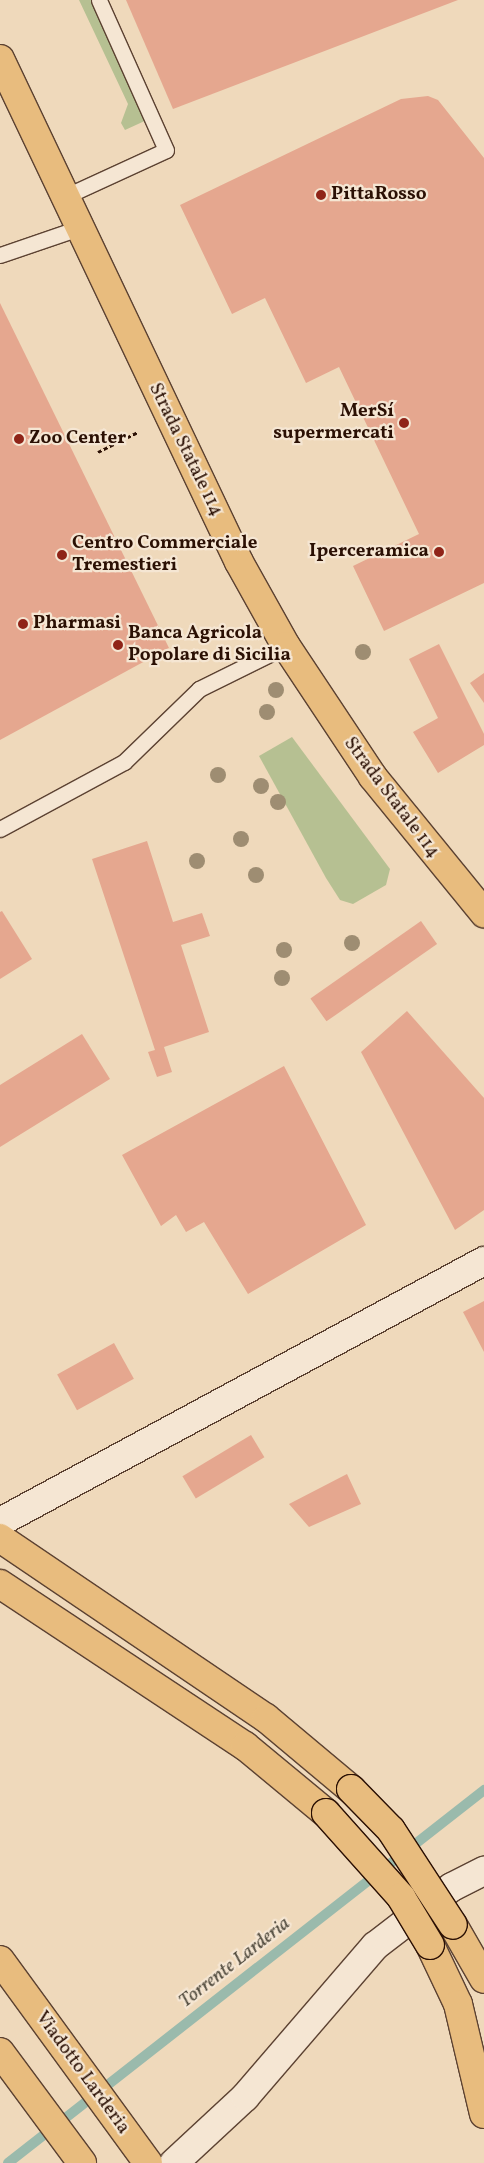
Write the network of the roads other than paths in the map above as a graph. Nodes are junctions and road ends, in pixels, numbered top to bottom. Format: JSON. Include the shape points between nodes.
{"nodes":[{"id":1,"x":99,"y":0,"type":"edge"},
{"id":2,"x":0,"y":58,"type":"edge"},
{"id":3,"x":64,"y":197,"type":"junction"},
{"id":4,"x":80,"y":228,"type":"junction"},
{"id":5,"x":0,"y":255,"type":"edge"},
{"id":6,"x":286,"y":646,"type":"junction"},
{"id":7,"x":0,"y":829,"type":"edge"},
{"id":8,"x":484,"y":913,"type":"edge"},
{"id":9,"x":484,"y":1261,"type":"edge"},
{"id":10,"x":0,"y":1522,"type":"edge"},
{"id":11,"x":0,"y":1538,"type":"edge"},
{"id":12,"x":0,"y":1584,"type":"edge"},
{"id":13,"x":484,"y":1871,"type":"edge"},
{"id":14,"x":0,"y":1960,"type":"edge"},
{"id":15,"x":484,"y":1979,"type":"edge"},
{"id":16,"x":0,"y":2052,"type":"edge"},
{"id":17,"x":484,"y":2114,"type":"edge"},
{"id":18,"x":82,"y":2163,"type":"edge"},
{"id":19,"x":148,"y":2163,"type":"edge"},
{"id":20,"x":174,"y":2163,"type":"edge"}],
"edges":[{"from":1,"to":3,"type":"lane","via":[[166,150]]},
{"from":2,"to":3,"type":"main road","name":"Strada Statale 114"},
{"from":3,"to":4,"type":"main road","name":"Strada Statale 114"},
{"from":4,"to":5,"type":"lane"},
{"from":4,"to":6,"type":"main road","name":"Strada Statale 114","via":[[240,562]]},
{"from":6,"to":7,"type":"lane","via":[[199,688],[124,762]]},
{"from":6,"to":8,"type":"main road","name":"Strada Statale 114","via":[[373,777]]},
{"from":9,"to":10,"type":"street"},
{"from":11,"to":15,"type":"main road","bridge":true,"via":[[266,1718],[351,1789],[391,1830]]},
{"from":12,"to":17,"type":"main road","bridge":true,"via":[[245,1746],[326,1813],[401,1897],[430,1945],[464,2023]]},
{"from":13,"to":20,"type":"street","via":[[446,1891],[376,1946],[244,2097]]},
{"from":14,"to":19,"type":"main road","name":"Viadotto Larderia"},
{"from":16,"to":18,"type":"main road"}]}
